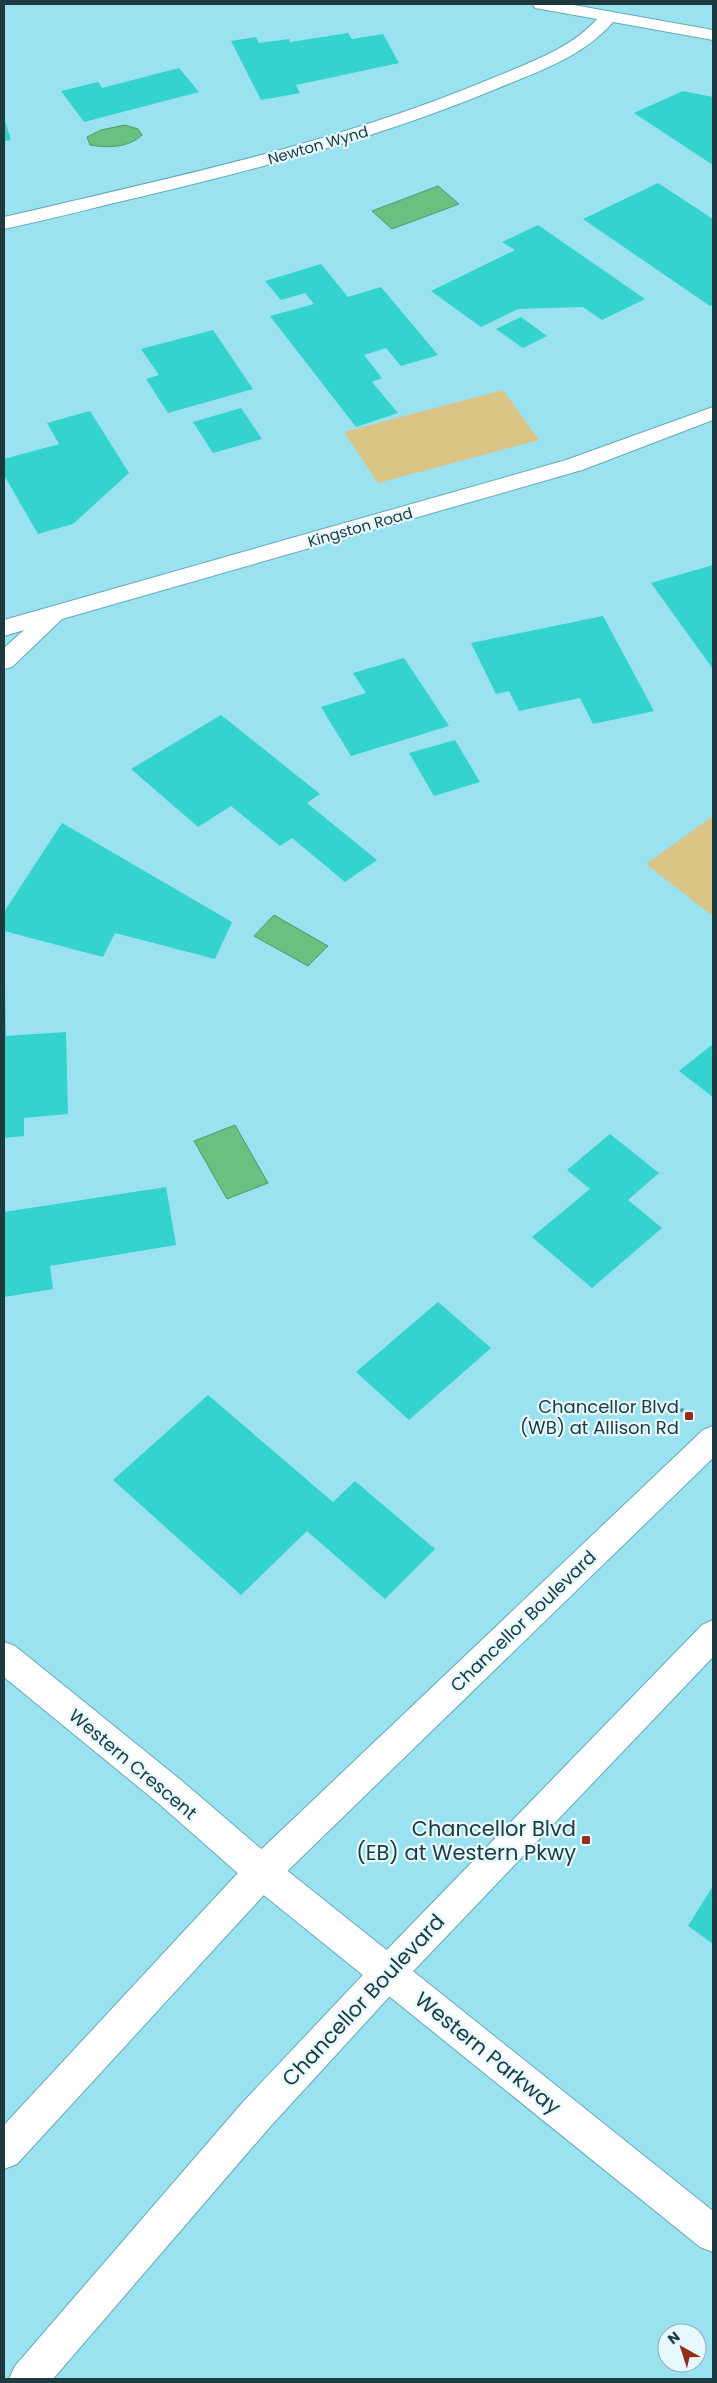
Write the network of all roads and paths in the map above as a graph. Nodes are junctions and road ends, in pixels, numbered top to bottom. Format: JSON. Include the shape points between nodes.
{"nodes":[{"id":1,"x":541,"y":4,"type":"edge"},
{"id":2,"x":610,"y":15,"type":"junction"},
{"id":3,"x":713,"y":35,"type":"edge"},
{"id":4,"x":4,"y":223,"type":"edge"},
{"id":5,"x":713,"y":413,"type":"edge"},
{"id":6,"x":54,"y":615,"type":"junction"},
{"id":7,"x":4,"y":628,"type":"edge"},
{"id":8,"x":4,"y":661,"type":"edge"},
{"id":9,"x":713,"y":1439,"type":"edge"},
{"id":10,"x":713,"y":1635,"type":"edge"},
{"id":11,"x":4,"y":1657,"type":"edge"},
{"id":12,"x":262,"y":1872,"type":"junction"},
{"id":13,"x":388,"y":1973,"type":"junction"},
{"id":14,"x":4,"y":2151,"type":"edge"},
{"id":15,"x":713,"y":2234,"type":"edge"},
{"id":16,"x":28,"y":2379,"type":"edge"}],
"edges":[{"from":1,"to":2,"type":"street"},
{"from":2,"to":3,"type":"street"},
{"from":2,"to":4,"type":"street","name":"Newton Wynd","via":[[590,36],[549,59],[470,95],[395,123],[318,147]]},
{"from":5,"to":6,"type":"street","name":"Kingston Road","via":[[574,465]]},
{"from":6,"to":7,"type":"street","name":"Kingston Road"},
{"from":6,"to":8,"type":"street"},
{"from":9,"to":12,"type":"street","name":"Chancellor Boulevard"},
{"from":10,"to":13,"type":"street","name":"Chancellor Boulevard"},
{"from":11,"to":12,"type":"street","name":"Western Crescent","via":[[170,1792]]},
{"from":12,"to":13,"type":"street","name":"Western Parkway"},
{"from":12,"to":14,"type":"street","name":"Chancellor Boulevard"},
{"from":13,"to":15,"type":"street","name":"Western Parkway"},
{"from":13,"to":16,"type":"street","name":"Chancellor Boulevard","via":[[256,2115]]}]}
